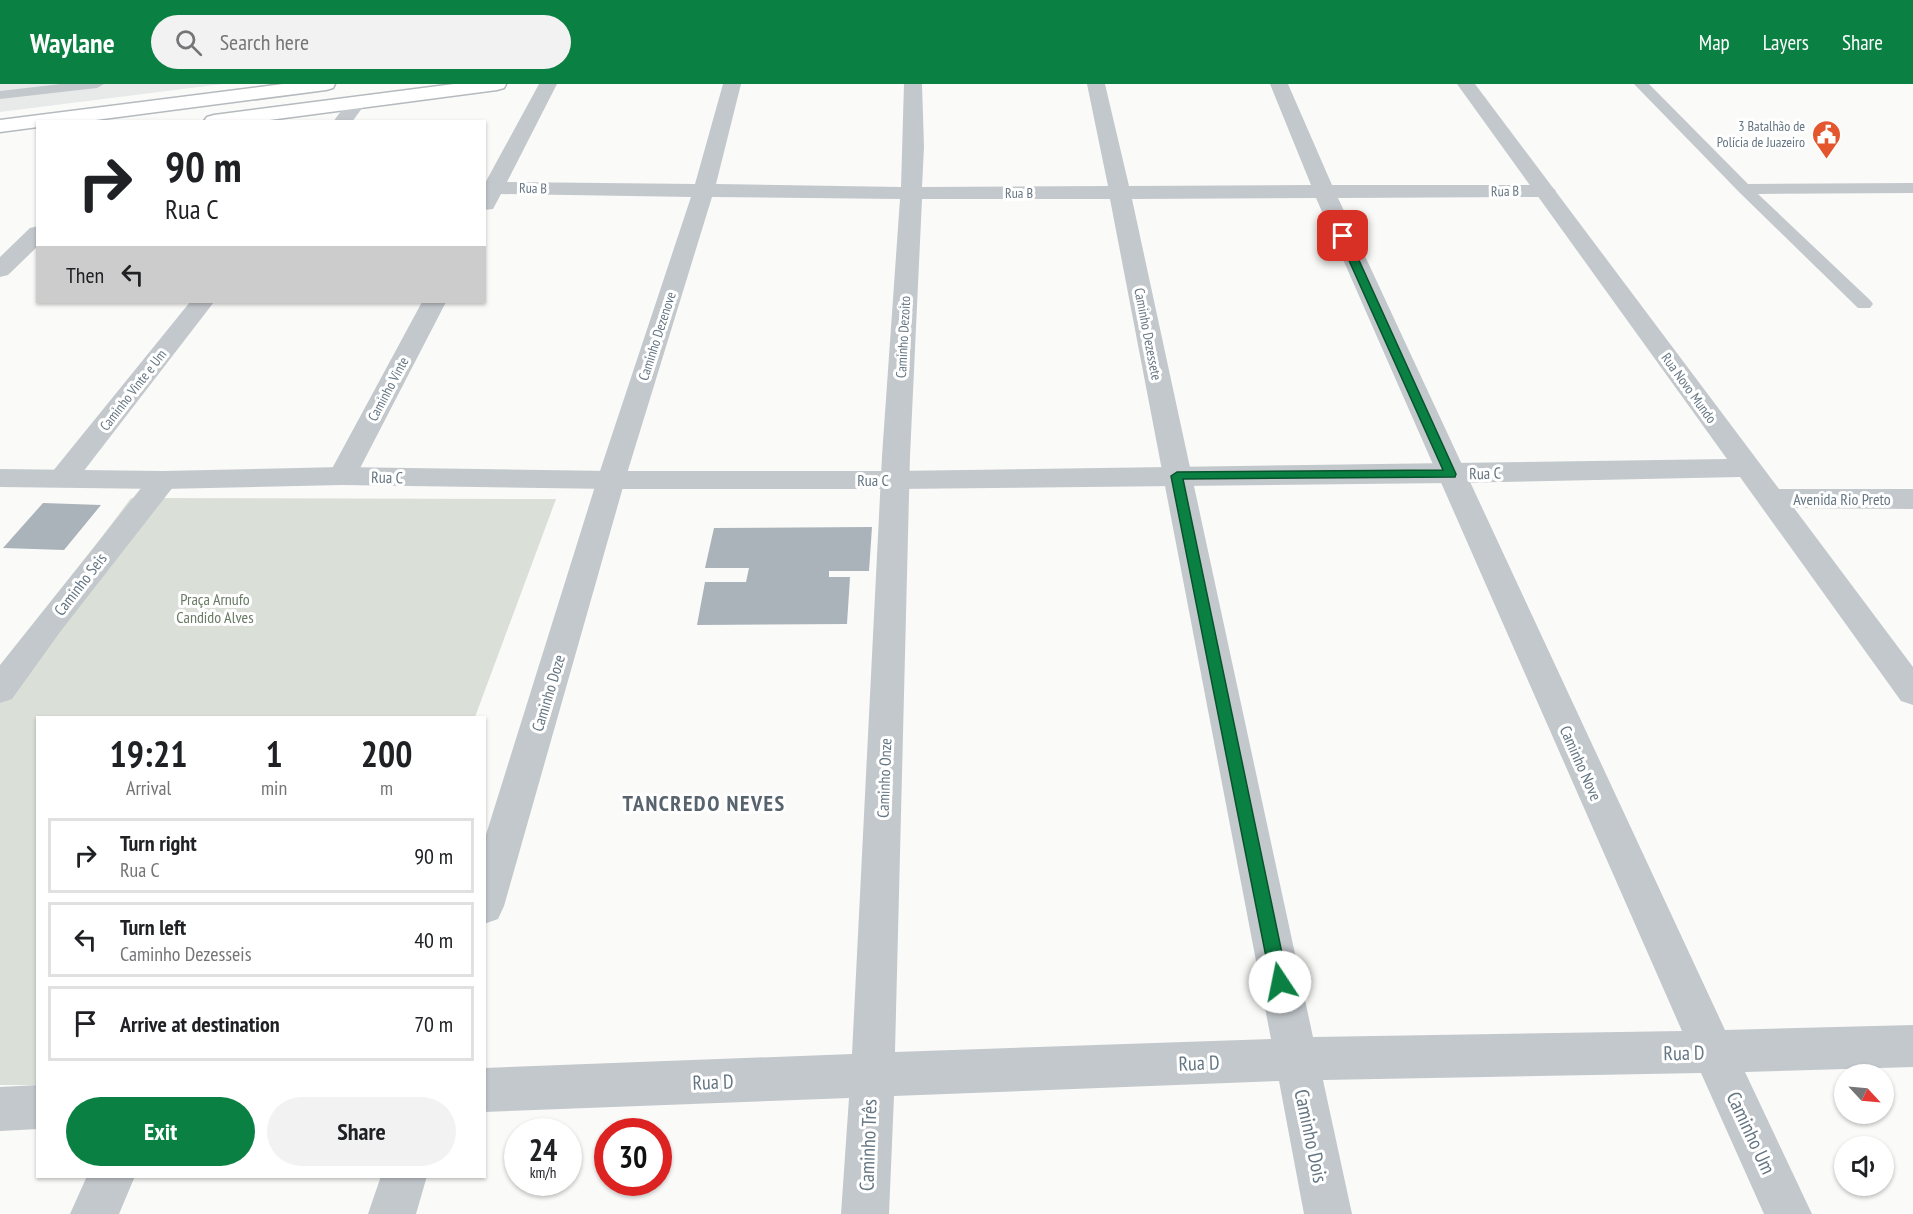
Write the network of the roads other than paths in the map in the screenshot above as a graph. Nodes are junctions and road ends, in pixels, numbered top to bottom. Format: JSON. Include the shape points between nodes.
{"nodes":[{"id":1,"x":97,"y":84,"type":"edge"},
{"id":2,"x":326,"y":84,"type":"edge"},
{"id":3,"x":497,"y":84,"type":"edge"},
{"id":4,"x":548,"y":84,"type":"edge"},
{"id":5,"x":732,"y":84,"type":"edge"},
{"id":6,"x":913,"y":84,"type":"edge"},
{"id":7,"x":1096,"y":84,"type":"edge"},
{"id":8,"x":1279,"y":84,"type":"edge"},
{"id":9,"x":1466,"y":84,"type":"edge"},
{"id":10,"x":1641,"y":84,"type":"edge"},
{"id":11,"x":0,"y":95,"type":"edge"},
{"id":12,"x":356,"y":104,"type":"junction"},
{"id":13,"x":47,"y":120,"type":"edge"},
{"id":14,"x":229,"y":120,"type":"edge"},
{"id":15,"x":344,"y":120,"type":"edge"},
{"id":16,"x":36,"y":121,"type":"edge"},
{"id":17,"x":0,"y":126,"type":"edge"},
{"id":18,"x":1913,"y":188,"type":"edge"},
{"id":19,"x":1744,"y":189,"type":"junction"},
{"id":20,"x":703,"y":190,"type":"junction"},
{"id":21,"x":1545,"y":190,"type":"junction"},
{"id":22,"x":1120,"y":192,"type":"junction"},
{"id":23,"x":911,"y":193,"type":"junction"},
{"id":24,"x":1324,"y":193,"type":"junction"},
{"id":25,"x":489,"y":196,"type":"edge"},
{"id":26,"x":36,"y":235,"type":"edge"},
{"id":27,"x":0,"y":270,"type":"edge"},
{"id":28,"x":201,"y":303,"type":"edge"},
{"id":29,"x":433,"y":303,"type":"edge"},
{"id":30,"x":1864,"y":304,"type":"dead end"},
{"id":31,"x":1747,"y":468,"type":"junction"},
{"id":32,"x":1450,"y":474,"type":"junction"},
{"id":33,"x":342,"y":476,"type":"junction"},
{"id":34,"x":1177,"y":476,"type":"junction"},
{"id":35,"x":0,"y":478,"type":"edge"},
{"id":36,"x":63,"y":478,"type":"junction"},
{"id":37,"x":163,"y":480,"type":"junction"},
{"id":38,"x":611,"y":480,"type":"junction"},
{"id":39,"x":895,"y":480,"type":"junction"},
{"id":40,"x":1771,"y":498,"type":"junction"},
{"id":41,"x":1913,"y":499,"type":"edge"},
{"id":42,"x":0,"y":690,"type":"edge"},
{"id":43,"x":1913,"y":692,"type":"edge"},
{"id":44,"x":486,"y":899,"type":"edge"},
{"id":45,"x":1913,"y":1046,"type":"edge"},
{"id":46,"x":1713,"y":1052,"type":"junction"},
{"id":47,"x":1295,"y":1059,"type":"junction"},
{"id":48,"x":871,"y":1076,"type":"junction"},
{"id":49,"x":486,"y":1090,"type":"edge"},
{"id":50,"x":36,"y":1107,"type":"edge"},
{"id":51,"x":0,"y":1109,"type":"edge"},
{"id":52,"x":111,"y":1178,"type":"edge"},
{"id":53,"x":403,"y":1178,"type":"edge"},
{"id":54,"x":94,"y":1214,"type":"edge"},
{"id":55,"x":392,"y":1214,"type":"edge"},
{"id":56,"x":865,"y":1214,"type":"edge"},
{"id":57,"x":1328,"y":1214,"type":"edge"},
{"id":58,"x":1788,"y":1214,"type":"edge"}],
"edges":[{"from":1,"to":11,"type":"lane"},
{"from":2,"to":13,"type":"main road"},
{"from":3,"to":12,"type":"main road"},
{"from":4,"to":25,"type":"street"},
{"from":5,"to":20,"type":"street","name":"Caminho Dezenove"},
{"from":6,"to":23,"type":"street","name":"Caminho Dezoito"},
{"from":7,"to":22,"type":"street","name":"Caminho Dezessete"},
{"from":8,"to":24,"type":"street","name":"Caminho Nove"},
{"from":9,"to":21,"type":"street","name":"Rua Novo Mundo"},
{"from":10,"to":19,"type":"lane"},
{"from":12,"to":14,"type":"main road"},
{"from":12,"to":15,"type":"street"},
{"from":16,"to":17,"type":"main road"},
{"from":18,"to":19,"type":"lane"},
{"from":19,"to":30,"type":"lane"},
{"from":20,"to":23,"type":"street","name":"Rua B"},
{"from":20,"to":25,"type":"street","name":"Rua B"},
{"from":20,"to":38,"type":"street","name":"Caminho Dezenove"},
{"from":21,"to":24,"type":"street","name":"Rua B"},
{"from":21,"to":31,"type":"street","name":"Rua Novo Mundo"},
{"from":22,"to":23,"type":"street","name":"Rua B"},
{"from":22,"to":24,"type":"street","name":"Rua B"},
{"from":22,"to":34,"type":"street","name":"Caminho Dezessete"},
{"from":23,"to":39,"type":"street","name":"Caminho Dezoito"},
{"from":24,"to":32,"type":"street","name":"Caminho Nove"},
{"from":26,"to":27,"type":"street"},
{"from":28,"to":36,"type":"street","name":"Caminho Vinte e Um"},
{"from":29,"to":33,"type":"street","name":"Caminho Vinte"},
{"from":31,"to":32,"type":"street","name":"Rua C"},
{"from":31,"to":40,"type":"street","name":"Rua Novo Mundo"},
{"from":32,"to":34,"type":"street","name":"Rua C"},
{"from":32,"to":46,"type":"street","name":"Caminho Nove"},
{"from":33,"to":37,"type":"street","name":"Rua C"},
{"from":33,"to":38,"type":"street","name":"Rua C"},
{"from":34,"to":39,"type":"street","name":"Rua C"},
{"from":34,"to":47,"type":"street","name":"Caminho Dezessete"},
{"from":35,"to":36,"type":"street","name":"Rua C"},
{"from":36,"to":37,"type":"street","name":"Rua C"},
{"from":37,"to":42,"type":"street","name":"Caminho Seis"},
{"from":38,"to":39,"type":"street","name":"Rua C"},
{"from":38,"to":44,"type":"street","name":"Caminho Doze"},
{"from":39,"to":48,"type":"street","name":"Caminho Onze"},
{"from":40,"to":41,"type":"street","name":"Avenida Rio Preto"},
{"from":40,"to":43,"type":"street","name":"Rua Novo Mundo"},
{"from":45,"to":46,"type":"street","name":"Rua D"},
{"from":46,"to":47,"type":"street","name":"Rua D"},
{"from":46,"to":58,"type":"street","name":"Caminho Um"},
{"from":47,"to":48,"type":"street","name":"Rua D"},
{"from":47,"to":57,"type":"street","name":"Caminho Dois"},
{"from":48,"to":49,"type":"street","name":"Rua D"},
{"from":48,"to":56,"type":"street","name":"Caminho Três"},
{"from":50,"to":51,"type":"street"},
{"from":52,"to":54,"type":"street"},
{"from":53,"to":55,"type":"street"}]}
